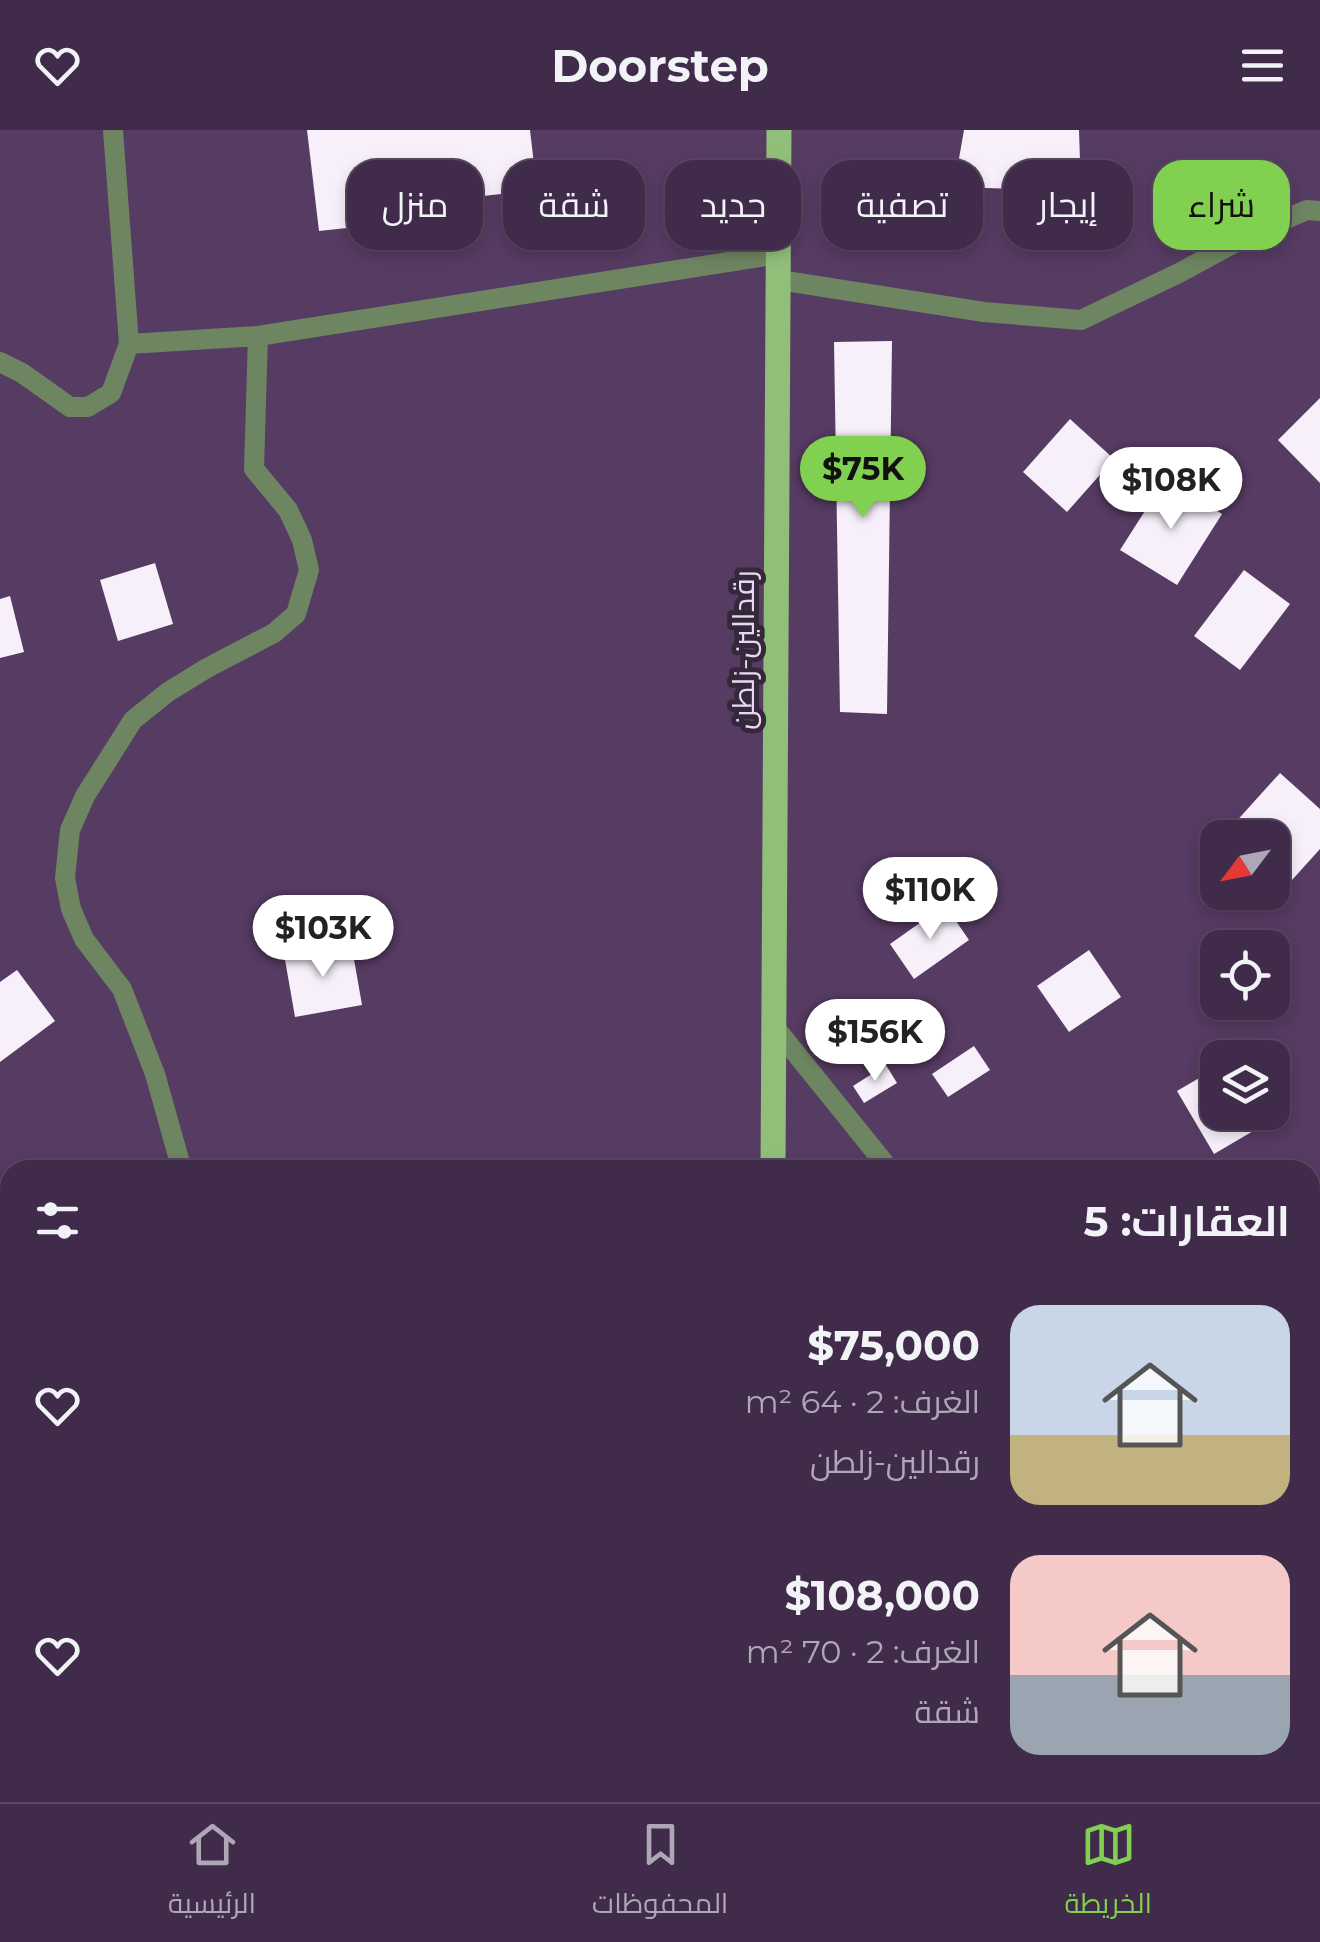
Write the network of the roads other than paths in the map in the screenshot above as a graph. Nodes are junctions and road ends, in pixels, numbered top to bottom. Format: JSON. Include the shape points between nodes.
{"nodes":[{"id":1,"x":113,"y":130,"type":"edge"},
{"id":2,"x":780,"y":130,"type":"edge"},
{"id":3,"x":1320,"y":211,"type":"edge"},
{"id":4,"x":779,"y":266,"type":"junction"},
{"id":5,"x":258,"y":336,"type":"junction"},
{"id":6,"x":129,"y":344,"type":"junction"},
{"id":7,"x":0,"y":362,"type":"edge"},
{"id":8,"x":773,"y":1025,"type":"junction"},
{"id":9,"x":179,"y":1160,"type":"edge"},
{"id":10,"x":773,"y":1160,"type":"edge"},
{"id":11,"x":882,"y":1160,"type":"edge"}],
"edges":[{"from":1,"to":6,"type":"street"},
{"from":2,"to":4,"type":"main road","name":"رقدالين-زلطن"},
{"from":3,"to":4,"type":"street","via":[[1307,210],[1250,234],[1080,320],[984,312]]},
{"from":4,"to":5,"type":"street"},
{"from":4,"to":8,"type":"main road","name":"رقدالين-زلطن"},
{"from":5,"to":6,"type":"street"},
{"from":5,"to":9,"type":"street","via":[[254,469],[288,510],[302,540],[309,570],[296,614],[134,720],[70,830],[65,878],[84,939],[122,989]]},
{"from":6,"to":7,"type":"street","via":[[111,393],[88,407],[70,407]]},
{"from":8,"to":10,"type":"main road","name":"رقدالين-زلطن"},
{"from":8,"to":11,"type":"street"}]}
